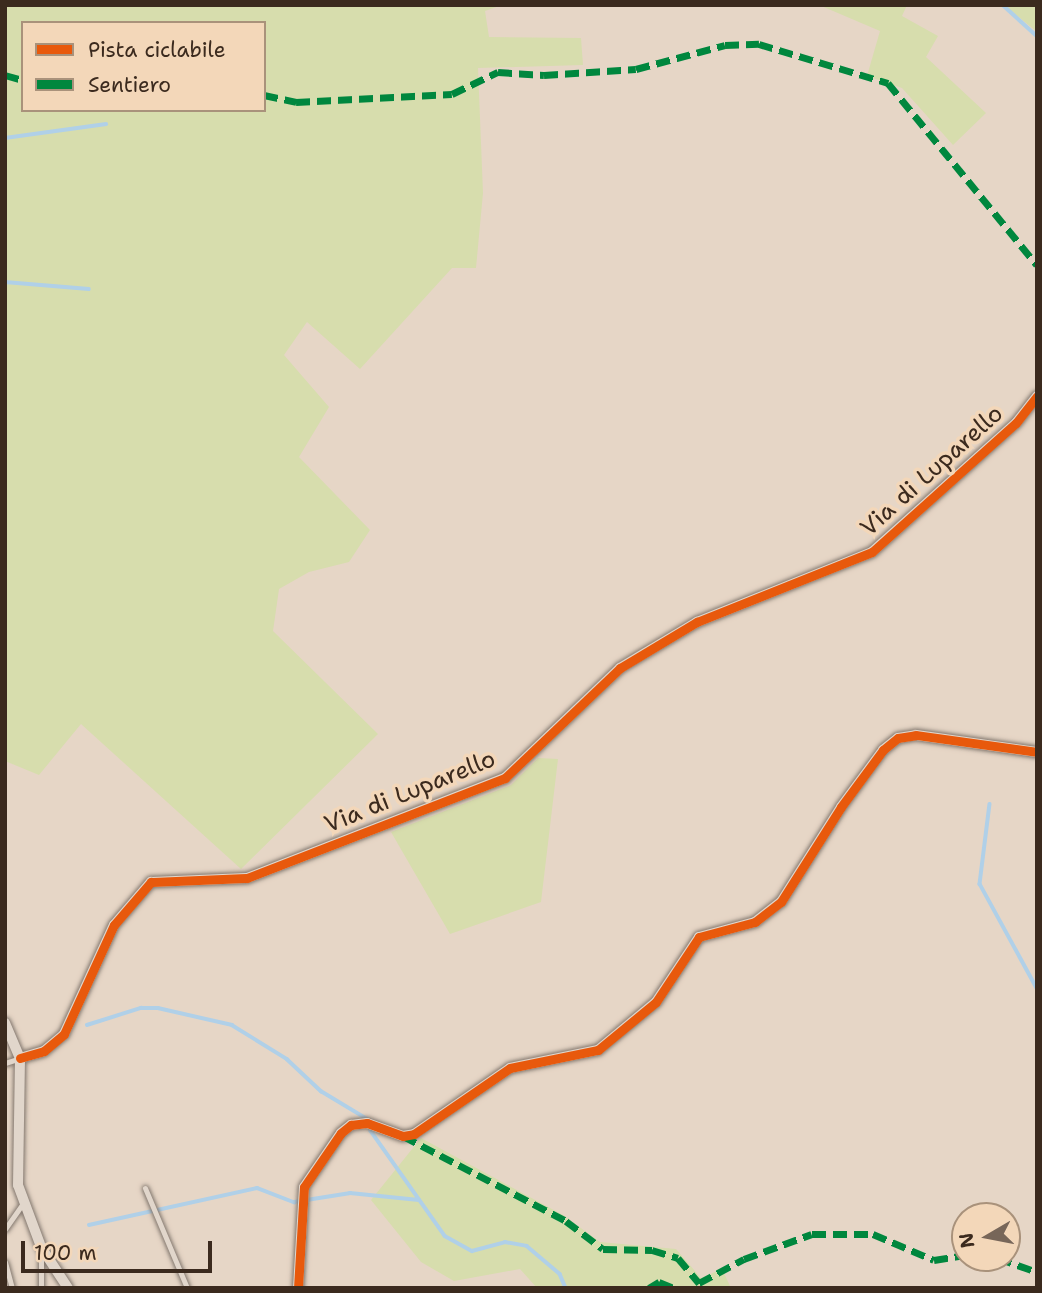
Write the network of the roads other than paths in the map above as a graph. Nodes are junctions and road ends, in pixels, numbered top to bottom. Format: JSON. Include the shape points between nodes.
{"nodes":[{"id":1,"x":1037,"y":396,"type":"edge"},
{"id":2,"x":1037,"y":751,"type":"edge"},
{"id":3,"x":5,"y":1023,"type":"edge"},
{"id":4,"x":20,"y":1058,"type":"junction"},
{"id":5,"x":5,"y":1063,"type":"edge"},
{"id":6,"x":145,"y":1188,"type":"dead end"},
{"id":7,"x":23,"y":1203,"type":"junction"},
{"id":8,"x":5,"y":1229,"type":"edge"},
{"id":9,"x":41,"y":1247,"type":"junction"},
{"id":10,"x":5,"y":1262,"type":"edge"},
{"id":11,"x":12,"y":1288,"type":"edge"},
{"id":12,"x":41,"y":1288,"type":"edge"},
{"id":13,"x":68,"y":1288,"type":"edge"},
{"id":14,"x":187,"y":1288,"type":"edge"},
{"id":15,"x":298,"y":1288,"type":"edge"}],
"edges":[{"from":1,"to":4,"type":"street","name":"Via di Luparello","via":[[1016,423],[872,552],[697,622],[620,668],[505,778],[247,878],[151,882],[114,925],[64,1034],[44,1051]]},
{"from":2,"to":15,"type":"street","via":[[916,735],[898,738],[883,750],[841,807],[781,902],[755,922],[699,937],[656,1002],[617,1036],[586,1055],[541,1059],[510,1068],[414,1134],[403,1136],[367,1123],[351,1125],[304,1188]]},
{"from":3,"to":4,"type":"street"},
{"from":4,"to":5,"type":"lane"},
{"from":4,"to":7,"type":"street","via":[[16,1146]]},
{"from":6,"to":14,"type":"lane"},
{"from":7,"to":8,"type":"lane"},
{"from":7,"to":9,"type":"street"},
{"from":9,"to":12,"type":"lane"},
{"from":9,"to":13,"type":"street"},
{"from":10,"to":11,"type":"lane"}]}
